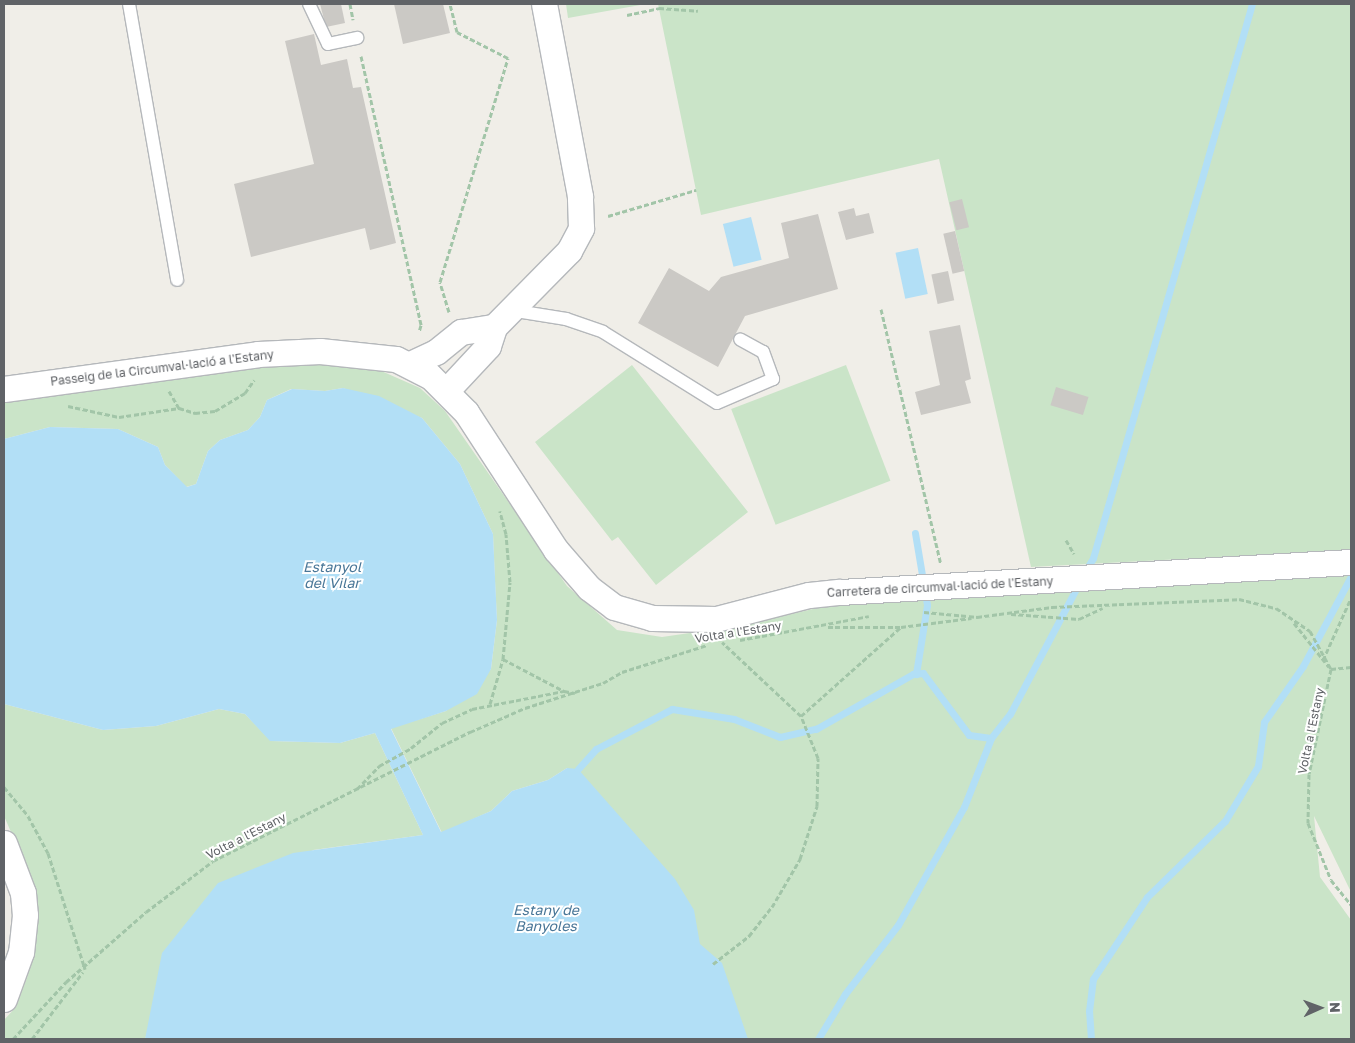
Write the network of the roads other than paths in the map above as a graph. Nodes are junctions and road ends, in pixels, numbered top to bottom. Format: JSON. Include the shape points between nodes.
{"nodes":[{"id":1,"x":129,"y":4,"type":"edge"},
{"id":2,"x":309,"y":4,"type":"edge"},
{"id":3,"x":544,"y":4,"type":"edge"},
{"id":4,"x":357,"y":38,"type":"road end"},
{"id":5,"x":177,"y":280,"type":"dead end"},
{"id":6,"x":502,"y":319,"type":"junction"},
{"id":7,"x":740,"y":338,"type":"dead end"},
{"id":8,"x":410,"y":364,"type":"junction"},
{"id":9,"x":4,"y":388,"type":"edge"},
{"id":10,"x":447,"y":390,"type":"junction"},
{"id":11,"x":556,"y":550,"type":"joint"},
{"id":12,"x":1351,"y":562,"type":"edge"},
{"id":13,"x":4,"y":843,"type":"edge"},
{"id":14,"x":4,"y":1000,"type":"edge"}],
"edges":[{"from":1,"to":5,"type":"lane"},
{"from":2,"to":4,"type":"lane","via":[[328,44]]},
{"from":3,"to":6,"type":"street","via":[[580,196],[581,228],[570,251]]},
{"from":6,"to":7,"type":"lane","via":[[566,319],[603,332],[717,403],[772,379],[763,352]]},
{"from":6,"to":8,"type":"street","via":[[461,332],[436,352]]},
{"from":6,"to":10,"type":"street","via":[[488,346]]},
{"from":8,"to":9,"type":"street","name":"Passeig de la Circumval·lació a l'Estany","via":[[367,353],[258,354]]},
{"from":8,"to":10,"type":"street","name":"Passeig de la Circumval·lació a l'Estany"},
{"from":10,"to":11,"type":"street","name":"Passeig de la Circumval·lació a l'Estany","via":[[466,412]]},
{"from":11,"to":12,"type":"street","name":"Carretera de circumval·lació de l'Estany","via":[[589,588],[614,607],[672,620],[716,619],[809,596]]},
{"from":13,"to":14,"type":"street","via":[[23,893],[25,915],[21,952]]}]}
